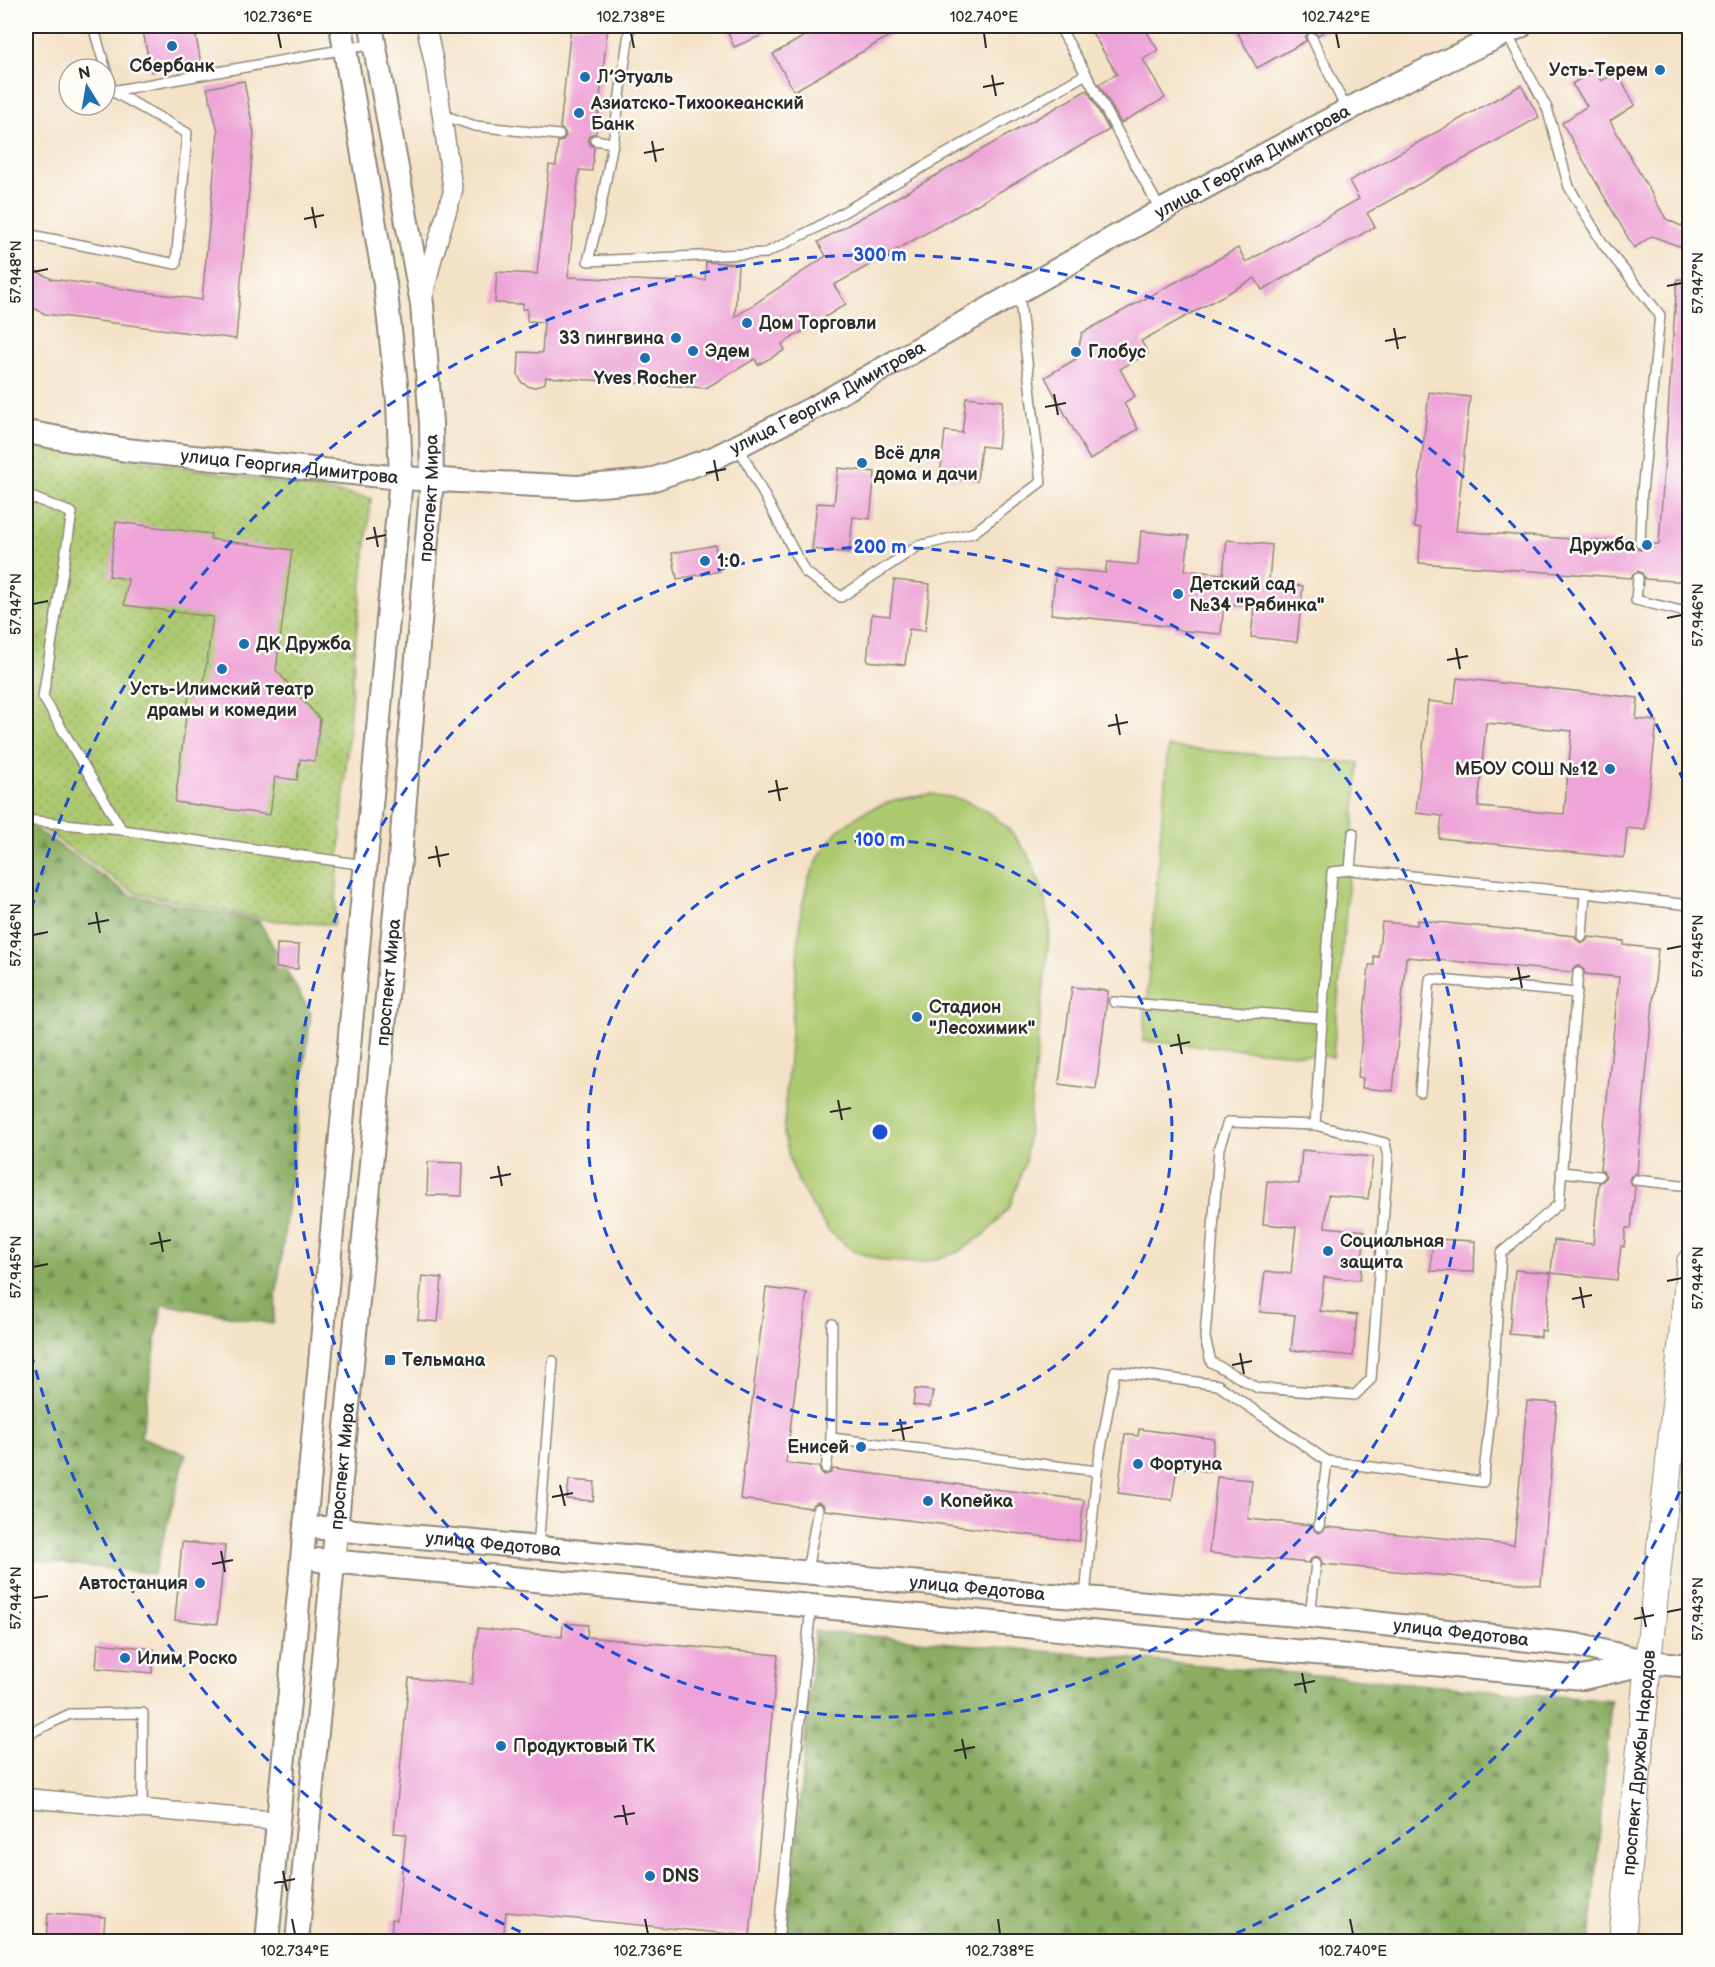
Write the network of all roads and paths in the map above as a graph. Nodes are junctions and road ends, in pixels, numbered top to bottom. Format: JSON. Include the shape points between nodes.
{"nodes":[{"id":1,"x":93,"y":26,"type":"edge"},
{"id":2,"x":341,"y":26,"type":"edge"},
{"id":3,"x":426,"y":26,"type":"edge"},
{"id":4,"x":630,"y":26,"type":"edge"},
{"id":5,"x":1059,"y":26,"type":"edge"},
{"id":6,"x":1513,"y":28,"type":"edge"},
{"id":7,"x":373,"y":35,"type":"edge"},
{"id":8,"x":1312,"y":38,"type":"dead end"},
{"id":9,"x":346,"y":49,"type":"junction"},
{"id":10,"x":102,"y":57,"type":"edge"},
{"id":11,"x":1086,"y":74,"type":"junction"},
{"id":12,"x":117,"y":90,"type":"edge"},
{"id":13,"x":117,"y":94,"type":"edge"},
{"id":14,"x":1347,"y":111,"type":"junction"},
{"id":15,"x":442,"y":115,"type":"junction"},
{"id":16,"x":559,"y":135,"type":"dead end"},
{"id":17,"x":595,"y":140,"type":"dead end"},
{"id":18,"x":613,"y":143,"type":"junction"},
{"id":19,"x":1161,"y":211,"type":"junction"},
{"id":20,"x":26,"y":234,"type":"edge"},
{"id":21,"x":1019,"y":292,"type":"junction"},
{"id":22,"x":422,"y":304,"type":"junction"},
{"id":23,"x":26,"y":432,"type":"edge"},
{"id":24,"x":738,"y":446,"type":"junction"},
{"id":25,"x":401,"y":478,"type":"junction"},
{"id":26,"x":432,"y":480,"type":"junction"},
{"id":27,"x":26,"y":495,"type":"edge"},
{"id":28,"x":1640,"y":543,"type":"dead end"},
{"id":29,"x":1638,"y":578,"type":"dead end"},
{"id":30,"x":1689,"y":613,"type":"edge"},
{"id":31,"x":26,"y":820,"type":"edge"},
{"id":32,"x":122,"y":830,"type":"junction"},
{"id":33,"x":1353,"y":833,"type":"dead end"},
{"id":34,"x":365,"y":865,"type":"junction"},
{"id":35,"x":1350,"y":870,"type":"junction"},
{"id":36,"x":1585,"y":893,"type":"junction"},
{"id":37,"x":1689,"y":905,"type":"edge"},
{"id":38,"x":1582,"y":936,"type":"dead end"},
{"id":39,"x":1578,"y":973,"type":"dead end"},
{"id":40,"x":1577,"y":993,"type":"junction"},
{"id":41,"x":1114,"y":1002,"type":"dead end"},
{"id":42,"x":1322,"y":1018,"type":"junction"},
{"id":43,"x":1420,"y":1091,"type":"dead end"},
{"id":44,"x":1316,"y":1125,"type":"junction"},
{"id":45,"x":1561,"y":1172,"type":"junction"},
{"id":46,"x":1599,"y":1176,"type":"dead end"},
{"id":47,"x":1636,"y":1180,"type":"dead end"},
{"id":48,"x":1689,"y":1186,"type":"edge"},
{"id":49,"x":1689,"y":1262,"type":"edge"},
{"id":50,"x":832,"y":1324,"type":"dead end"},
{"id":51,"x":553,"y":1361,"type":"dead end"},
{"id":52,"x":831,"y":1438,"type":"junction"},
{"id":53,"x":1327,"y":1461,"type":"junction"},
{"id":54,"x":826,"y":1468,"type":"dead end"},
{"id":55,"x":1097,"y":1471,"type":"junction"},
{"id":56,"x":818,"y":1509,"type":"dead end"},
{"id":57,"x":1319,"y":1526,"type":"dead end"},
{"id":58,"x":304,"y":1527,"type":"junction"},
{"id":59,"x":336,"y":1530,"type":"junction"},
{"id":60,"x":538,"y":1548,"type":"junction"},
{"id":61,"x":301,"y":1558,"type":"junction"},
{"id":62,"x":333,"y":1561,"type":"junction"},
{"id":63,"x":1316,"y":1563,"type":"dead end"},
{"id":64,"x":806,"y":1572,"type":"junction"},
{"id":65,"x":1085,"y":1598,"type":"junction"},
{"id":66,"x":811,"y":1606,"type":"junction"},
{"id":67,"x":1310,"y":1616,"type":"junction"},
{"id":68,"x":1648,"y":1662,"type":"junction"},
{"id":69,"x":1689,"y":1666,"type":"edge"},
{"id":70,"x":26,"y":1735,"type":"edge"},
{"id":71,"x":26,"y":1798,"type":"edge"},
{"id":72,"x":142,"y":1808,"type":"junction"},
{"id":73,"x":277,"y":1821,"type":"junction"},
{"id":74,"x":267,"y":1941,"type":"edge"},
{"id":75,"x":297,"y":1941,"type":"edge"},
{"id":76,"x":778,"y":1941,"type":"edge"},
{"id":77,"x":1622,"y":1941,"type":"edge"}],
"edges":[{"from":1,"to":10,"type":"lane"},
{"from":2,"to":9,"type":"street","name":"проспект Мира"},
{"from":3,"to":15,"type":"street"},
{"from":4,"to":18,"type":"lane"},
{"from":5,"to":11,"type":"lane"},
{"from":6,"to":14,"type":"street","name":"улица Георгия Димитрова"},
{"from":6,"to":28,"type":"lane","via":[[1547,108],[1569,187],[1603,244],[1660,315]]},
{"from":7,"to":9,"type":"lane"},
{"from":7,"to":22,"type":"street","name":"проспект Мира"},
{"from":8,"to":14,"type":"lane"},
{"from":9,"to":12,"type":"lane"},
{"from":9,"to":25,"type":"street","name":"проспект Мира","via":[[385,284],[398,402]]},
{"from":11,"to":18,"type":"lane","via":[[766,253],[588,261]]},
{"from":11,"to":19,"type":"lane"},
{"from":13,"to":20,"type":"lane","via":[[187,133],[176,264]]},
{"from":14,"to":19,"type":"street","name":"улица Георгия Димитрова"},
{"from":15,"to":16,"type":"lane","via":[[475,126]]},
{"from":15,"to":22,"type":"street","via":[[453,191]]},
{"from":17,"to":18,"type":"lane"},
{"from":19,"to":21,"type":"street","name":"улица Георгия Димитрова"},
{"from":21,"to":24,"type":"street","name":"улица Георгия Димитрова"},
{"from":21,"to":24,"type":"lane","via":[[1041,482],[974,532],[918,546],[841,597],[805,572]]},
{"from":22,"to":26,"type":"street","name":"проспект Мира"},
{"from":23,"to":25,"type":"street","name":"улица Георгия Димитрова","via":[[126,450]]},
{"from":24,"to":26,"type":"street","name":"улица Георгия Димитрова","via":[[648,481],[577,487]]},
{"from":25,"to":26,"type":"street","name":"улица Георгия Димитрова"},
{"from":25,"to":34,"type":"street","name":"проспект Мира"},
{"from":26,"to":59,"type":"street","name":"проспект Мира"},
{"from":27,"to":32,"type":"lane","via":[[72,513],[43,697]]},
{"from":29,"to":30,"type":"lane","via":[[1636,600]]},
{"from":31,"to":32,"type":"lane"},
{"from":32,"to":34,"type":"lane"},
{"from":33,"to":35,"type":"lane"},
{"from":34,"to":58,"type":"street","name":"проспект Мира"},
{"from":35,"to":36,"type":"lane"},
{"from":35,"to":42,"type":"lane","via":[[1332,872]]},
{"from":36,"to":37,"type":"lane"},
{"from":36,"to":38,"type":"lane"},
{"from":39,"to":40,"type":"lane"},
{"from":40,"to":43,"type":"lane","via":[[1430,979]]},
{"from":40,"to":45,"type":"lane"},
{"from":41,"to":42,"type":"lane"},
{"from":42,"to":44,"type":"lane"},
{"from":44,"to":44,"type":"lane","via":[[1228,1122],[1219,1148],[1205,1338],[1211,1362],[1258,1388],[1355,1395],[1371,1379],[1388,1158],[1385,1143]]},
{"from":45,"to":46,"type":"lane"},
{"from":45,"to":53,"type":"lane","via":[[1559,1204],[1501,1253],[1483,1482]]},
{"from":47,"to":48,"type":"lane"},
{"from":49,"to":68,"type":"main road","name":"проспект Дружбы Народов"},
{"from":50,"to":52,"type":"lane"},
{"from":51,"to":60,"type":"lane"},
{"from":52,"to":54,"type":"lane"},
{"from":52,"to":55,"type":"lane"},
{"from":53,"to":55,"type":"lane","via":[[1218,1385],[1115,1371]]},
{"from":53,"to":57,"type":"lane"},
{"from":55,"to":65,"type":"lane"},
{"from":56,"to":64,"type":"lane"},
{"from":58,"to":59,"type":"street","name":"улица Федотова"},
{"from":58,"to":61,"type":"street","name":"проспект Мира"},
{"from":59,"to":60,"type":"street","name":"улица Федотова"},
{"from":59,"to":62,"type":"street","name":"проспект Мира"},
{"from":60,"to":64,"type":"street","name":"улица Федотова"},
{"from":61,"to":62,"type":"street"},
{"from":61,"to":73,"type":"street","name":"проспект Мира"},
{"from":62,"to":66,"type":"street"},
{"from":62,"to":75,"type":"street","name":"проспект Мира"},
{"from":63,"to":67,"type":"lane"},
{"from":64,"to":65,"type":"street","name":"улица Федотова"},
{"from":65,"to":67,"type":"street","name":"улица Федотова"},
{"from":66,"to":68,"type":"street","via":[[1583,1678]]},
{"from":66,"to":76,"type":"lane"},
{"from":67,"to":68,"type":"street","name":"улица Федотова","via":[[1576,1645]]},
{"from":68,"to":69,"type":"street"},
{"from":68,"to":77,"type":"main road","name":"проспект Дружбы Народов"},
{"from":70,"to":72,"type":"lane","via":[[70,1714],[143,1713]]},
{"from":71,"to":72,"type":"street"},
{"from":72,"to":73,"type":"street"},
{"from":73,"to":74,"type":"street","name":"проспект Мира"}]}
